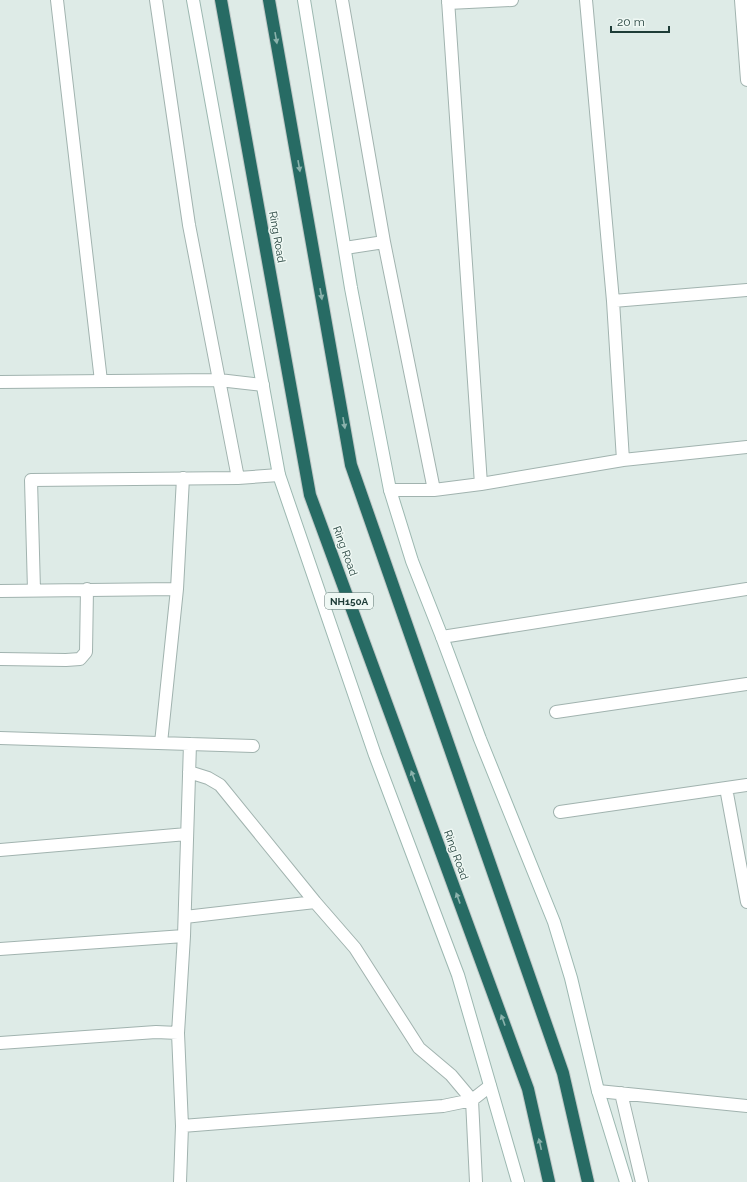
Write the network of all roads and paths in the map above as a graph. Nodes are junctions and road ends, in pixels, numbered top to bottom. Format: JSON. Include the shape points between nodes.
{"nodes":[{"id":1,"x":57,"y":0,"type":"edge"},
{"id":2,"x":156,"y":0,"type":"edge"},
{"id":3,"x":193,"y":0,"type":"edge"},
{"id":4,"x":221,"y":0,"type":"edge"},
{"id":5,"x":269,"y":0,"type":"edge"},
{"id":6,"x":304,"y":0,"type":"edge"},
{"id":7,"x":342,"y":0,"type":"edge"},
{"id":8,"x":512,"y":0,"type":"edge"},
{"id":9,"x":586,"y":0,"type":"edge"},
{"id":10,"x":741,"y":0,"type":"edge"},
{"id":11,"x":448,"y":2,"type":"edge"},
{"id":12,"x":747,"y":80,"type":"edge"},
{"id":13,"x":384,"y":242,"type":"junction"},
{"id":14,"x":345,"y":248,"type":"junction"},
{"id":15,"x":747,"y":290,"type":"edge"},
{"id":16,"x":613,"y":300,"type":"junction"},
{"id":17,"x":219,"y":380,"type":"junction"},
{"id":18,"x":101,"y":381,"type":"junction"},
{"id":19,"x":0,"y":382,"type":"edge"},
{"id":20,"x":263,"y":385,"type":"junction"},
{"id":21,"x":747,"y":447,"type":"edge"},
{"id":22,"x":623,"y":460,"type":"junction"},
{"id":23,"x":279,"y":475,"type":"junction"},
{"id":24,"x":183,"y":478,"type":"junction"},
{"id":25,"x":238,"y":478,"type":"junction"},
{"id":26,"x":481,"y":484,"type":"junction"},
{"id":27,"x":390,"y":490,"type":"junction"},
{"id":28,"x":434,"y":490,"type":"junction"},
{"id":29,"x":87,"y":589,"type":"junction"},
{"id":30,"x":177,"y":589,"type":"junction"},
{"id":31,"x":747,"y":589,"type":"edge"},
{"id":32,"x":34,"y":590,"type":"junction"},
{"id":33,"x":0,"y":591,"type":"edge"},
{"id":34,"x":442,"y":637,"type":"junction"},
{"id":35,"x":0,"y":659,"type":"edge"},
{"id":36,"x":747,"y":684,"type":"edge"},
{"id":37,"x":556,"y":712,"type":"dead end"},
{"id":38,"x":0,"y":738,"type":"edge"},
{"id":39,"x":161,"y":743,"type":"junction"},
{"id":40,"x":190,"y":744,"type":"junction"},
{"id":41,"x":253,"y":746,"type":"dead end"},
{"id":42,"x":189,"y":772,"type":"junction"},
{"id":43,"x":747,"y":784,"type":"edge"},
{"id":44,"x":726,"y":788,"type":"junction"},
{"id":45,"x":560,"y":812,"type":"dead end"},
{"id":46,"x":187,"y":834,"type":"junction"},
{"id":47,"x":0,"y":850,"type":"edge"},
{"id":48,"x":747,"y":899,"type":"edge"},
{"id":49,"x":315,"y":902,"type":"junction"},
{"id":50,"x":185,"y":917,"type":"junction"},
{"id":51,"x":184,"y":936,"type":"junction"},
{"id":52,"x":0,"y":949,"type":"edge"},
{"id":53,"x":178,"y":1033,"type":"junction"},
{"id":54,"x":0,"y":1043,"type":"edge"},
{"id":55,"x":490,"y":1086,"type":"junction"},
{"id":56,"x":598,"y":1091,"type":"junction"},
{"id":57,"x":621,"y":1094,"type":"junction"},
{"id":58,"x":472,"y":1100,"type":"junction"},
{"id":59,"x":747,"y":1106,"type":"edge"},
{"id":60,"x":182,"y":1126,"type":"junction"},
{"id":61,"x":180,"y":1182,"type":"edge"},
{"id":62,"x":476,"y":1182,"type":"edge"},
{"id":63,"x":518,"y":1182,"type":"edge"},
{"id":64,"x":549,"y":1182,"type":"edge"},
{"id":65,"x":588,"y":1182,"type":"edge"},
{"id":66,"x":626,"y":1182,"type":"edge"},
{"id":67,"x":642,"y":1182,"type":"edge"}],
"edges":[{"from":1,"to":18,"type":"street"},
{"from":2,"to":17,"type":"street","via":[[189,226]]},
{"from":3,"to":20,"type":"street"},
{"from":64,"to":4,"type":"highway","name":"Ring Road","number":"NH150A","one_way":true,"via":[[528,1089],[310,495]]},
{"from":5,"to":65,"type":"highway","one_way":true,"via":[[351,465],[563,1073]]},
{"from":6,"to":14,"type":"street"},
{"from":7,"to":13,"type":"street"},
{"from":8,"to":11,"type":"street"},
{"from":9,"to":16,"type":"street"},
{"from":10,"to":12,"type":"street"},
{"from":11,"to":26,"type":"street"},
{"from":13,"to":14,"type":"street"},
{"from":13,"to":28,"type":"street"},
{"from":14,"to":27,"type":"street"},
{"from":15,"to":16,"type":"street"},
{"from":16,"to":22,"type":"street"},
{"from":17,"to":18,"type":"street"},
{"from":17,"to":20,"type":"street"},
{"from":17,"to":25,"type":"street"},
{"from":18,"to":19,"type":"street"},
{"from":20,"to":23,"type":"street"},
{"from":21,"to":22,"type":"street"},
{"from":22,"to":26,"type":"street"},
{"from":23,"to":25,"type":"street"},
{"from":23,"to":55,"type":"street","via":[[375,755],[458,975]]},
{"from":24,"to":25,"type":"street"},
{"from":24,"to":30,"type":"street"},
{"from":24,"to":32,"type":"street","via":[[31,480]]},
{"from":26,"to":28,"type":"street"},
{"from":27,"to":28,"type":"street"},
{"from":27,"to":34,"type":"street","via":[[412,561]]},
{"from":29,"to":30,"type":"street"},
{"from":29,"to":32,"type":"street"},
{"from":29,"to":35,"type":"street","via":[[86,652],[80,659]]},
{"from":30,"to":39,"type":"street"},
{"from":31,"to":34,"type":"street"},
{"from":32,"to":33,"type":"street"},
{"from":34,"to":56,"type":"street","via":[[554,922],[571,978]]},
{"from":36,"to":37,"type":"street"},
{"from":38,"to":39,"type":"street"},
{"from":39,"to":40,"type":"street"},
{"from":40,"to":41,"type":"street"},
{"from":40,"to":42,"type":"street"},
{"from":42,"to":46,"type":"street"},
{"from":42,"to":49,"type":"street","via":[[220,785]]},
{"from":43,"to":44,"type":"street"},
{"from":44,"to":45,"type":"street"},
{"from":44,"to":48,"type":"street"},
{"from":46,"to":47,"type":"street"},
{"from":46,"to":50,"type":"street"},
{"from":49,"to":50,"type":"street"},
{"from":49,"to":58,"type":"street","via":[[355,948],[419,1048],[451,1075]]},
{"from":50,"to":51,"type":"street"},
{"from":51,"to":52,"type":"street"},
{"from":51,"to":53,"type":"street"},
{"from":53,"to":54,"type":"street","via":[[156,1032]]},
{"from":53,"to":60,"type":"street"},
{"from":55,"to":58,"type":"street"},
{"from":55,"to":63,"type":"street"},
{"from":56,"to":57,"type":"street"},
{"from":56,"to":66,"type":"street"},
{"from":57,"to":59,"type":"street"},
{"from":57,"to":67,"type":"street"},
{"from":58,"to":60,"type":"street","via":[[443,1106]]},
{"from":58,"to":62,"type":"street"},
{"from":60,"to":61,"type":"street"}]}
